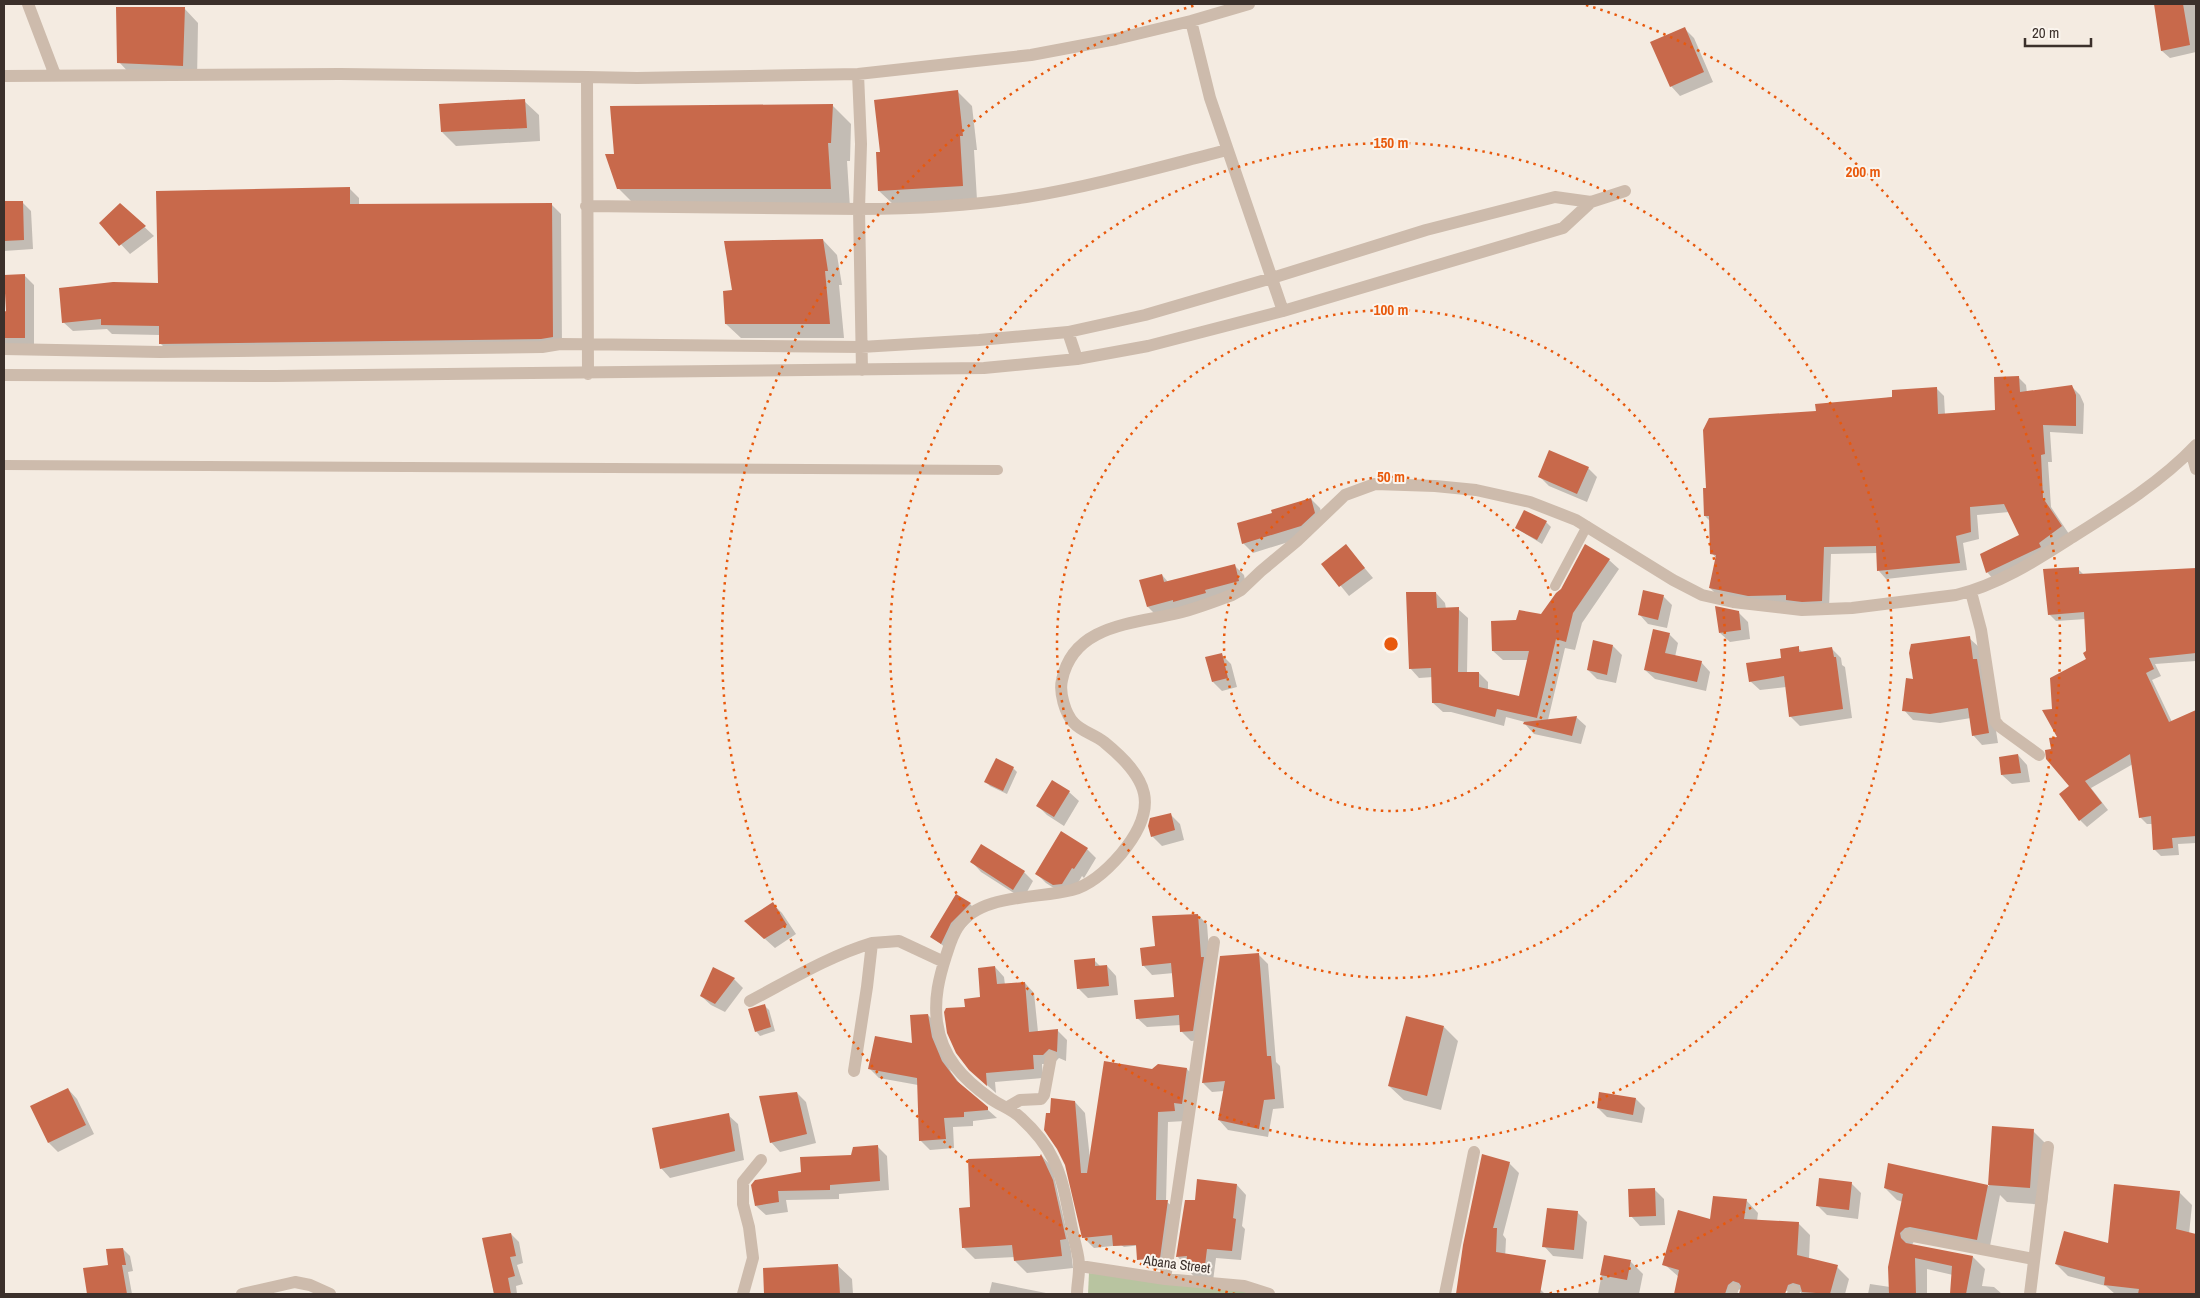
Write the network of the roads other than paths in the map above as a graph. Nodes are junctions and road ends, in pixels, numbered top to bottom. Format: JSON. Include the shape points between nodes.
{"nodes":[{"id":1,"x":28,"y":4,"type":"edge"},
{"id":2,"x":1249,"y":4,"type":"edge"},
{"id":3,"x":1191,"y":21,"type":"junction"},
{"id":4,"x":858,"y":74,"type":"junction"},
{"id":5,"x":55,"y":75,"type":"junction"},
{"id":6,"x":4,"y":76,"type":"edge"},
{"id":7,"x":587,"y":77,"type":"junction"},
{"id":8,"x":1227,"y":150,"type":"junction"},
{"id":9,"x":1625,"y":192,"type":"dead end"},
{"id":10,"x":1591,"y":202,"type":"junction"},
{"id":11,"x":586,"y":206,"type":"junction"},
{"id":12,"x":859,"y":209,"type":"junction"},
{"id":13,"x":1272,"y":278,"type":"junction"},
{"id":14,"x":1283,"y":311,"type":"junction"},
{"id":15,"x":1068,"y":332,"type":"junction"},
{"id":16,"x":588,"y":344,"type":"junction"},
{"id":17,"x":861,"y":347,"type":"junction"},
{"id":18,"x":4,"y":349,"type":"edge"},
{"id":19,"x":1077,"y":359,"type":"junction"},
{"id":20,"x":862,"y":370,"type":"junction"},
{"id":21,"x":588,"y":374,"type":"junction"},
{"id":22,"x":4,"y":375,"type":"edge"},
{"id":23,"x":2194,"y":448,"type":"edge"},
{"id":24,"x":4,"y":466,"type":"edge"},
{"id":25,"x":2196,"y":469,"type":"edge"},
{"id":26,"x":998,"y":470,"type":"dead end"},
{"id":27,"x":1587,"y":526,"type":"junction"},
{"id":28,"x":1555,"y":586,"type":"dead end"},
{"id":29,"x":1971,"y":592,"type":"junction"},
{"id":30,"x":2039,"y":755,"type":"dead end"},
{"id":31,"x":1214,"y":942,"type":"dead end"},
{"id":32,"x":872,"y":943,"type":"junction"},
{"id":33,"x":944,"y":962,"type":"junction"},
{"id":34,"x":750,"y":1001,"type":"dead end"},
{"id":35,"x":1051,"y":1057,"type":"dead end"},
{"id":36,"x":854,"y":1071,"type":"dead end"},
{"id":37,"x":1008,"y":1107,"type":"junction"},
{"id":38,"x":2048,"y":1147,"type":"dead end"},
{"id":39,"x":1474,"y":1152,"type":"dead end"},
{"id":40,"x":761,"y":1160,"type":"dead end"},
{"id":41,"x":1908,"y":1235,"type":"dead end"},
{"id":42,"x":2034,"y":1259,"type":"junction"},
{"id":43,"x":1080,"y":1266,"type":"junction"},
{"id":44,"x":1165,"y":1279,"type":"junction"},
{"id":45,"x":242,"y":1294,"type":"edge"},
{"id":46,"x":330,"y":1294,"type":"edge"},
{"id":47,"x":743,"y":1294,"type":"edge"},
{"id":48,"x":1076,"y":1294,"type":"edge"},
{"id":49,"x":1269,"y":1294,"type":"edge"},
{"id":50,"x":1445,"y":1294,"type":"edge"},
{"id":51,"x":2030,"y":1294,"type":"edge"}],
"edges":[{"from":1,"to":5,"type":"street"},
{"from":2,"to":3,"type":"street"},
{"from":3,"to":4,"type":"street","via":[[1031,55]]},
{"from":3,"to":8,"type":"street"},
{"from":4,"to":7,"type":"street"},
{"from":4,"to":12,"type":"street"},
{"from":5,"to":6,"type":"street"},
{"from":5,"to":7,"type":"street"},
{"from":7,"to":11,"type":"street"},
{"from":8,"to":12,"type":"street","via":[[1124,177],[1025,197],[924,208]]},
{"from":8,"to":13,"type":"street"},
{"from":9,"to":10,"type":"street"},
{"from":10,"to":13,"type":"street","via":[[1555,197],[1426,230]]},
{"from":10,"to":14,"type":"street","via":[[1564,228]]},
{"from":11,"to":12,"type":"street"},
{"from":11,"to":16,"type":"street"},
{"from":12,"to":17,"type":"street"},
{"from":13,"to":14,"type":"street"},
{"from":13,"to":15,"type":"street","via":[[1145,315]]},
{"from":14,"to":19,"type":"street","via":[[1148,346]]},
{"from":15,"to":17,"type":"street"},
{"from":15,"to":19,"type":"street"},
{"from":16,"to":17,"type":"street"},
{"from":16,"to":18,"type":"street","via":[[160,352]]},
{"from":16,"to":21,"type":"street"},
{"from":17,"to":20,"type":"street"},
{"from":19,"to":20,"type":"street","via":[[984,368]]},
{"from":20,"to":21,"type":"street"},
{"from":21,"to":22,"type":"street"},
{"from":23,"to":25,"type":"street"},
{"from":23,"to":29,"type":"street","via":[[2121,507],[2023,568]]},
{"from":24,"to":26,"type":"lane"},
{"from":27,"to":28,"type":"lane"},
{"from":27,"to":29,"type":"street","via":[[1673,580],[1702,594],[1733,602],[1802,610],[1852,608]]},
{"from":27,"to":33,"type":"street","via":[[1530,502],[1476,490],[1375,484],[1345,494],[1297,541],[1232,595],[1176,614],[1130,622],[1092,635],[1066,666],[1061,682],[1063,698],[1067,714],[1075,725],[1103,742],[1137,775],[1146,799],[1138,830],[1120,854],[1093,880],[1073,890],[1027,895],[990,904],[968,916],[958,927]]},
{"from":29,"to":30,"type":"street","via":[[1981,630],[1995,722]]},
{"from":31,"to":44,"type":"street"},
{"from":32,"to":33,"type":"street","via":[[899,941]]},
{"from":32,"to":34,"type":"street","via":[[835,956]]},
{"from":32,"to":36,"type":"street"},
{"from":33,"to":37,"type":"street","via":[[938,980],[936,1007],[938,1026],[949,1057],[957,1071],[993,1101]]},
{"from":35,"to":37,"type":"street","via":[[1041,1099],[1020,1100]]},
{"from":37,"to":43,"type":"street","via":[[1020,1116],[1053,1158]]},
{"from":38,"to":42,"type":"street"},
{"from":39,"to":50,"type":"street"},
{"from":40,"to":47,"type":"street","via":[[743,1182],[743,1204],[753,1258]]},
{"from":41,"to":42,"type":"street"},
{"from":42,"to":51,"type":"street"},
{"from":43,"to":44,"type":"street","name":"Abana Street"},
{"from":43,"to":48,"type":"street"},
{"from":44,"to":49,"type":"street","name":"Abana Street","via":[[1244,1286]]},
{"from":45,"to":46,"type":"street","via":[[295,1282]]}]}
